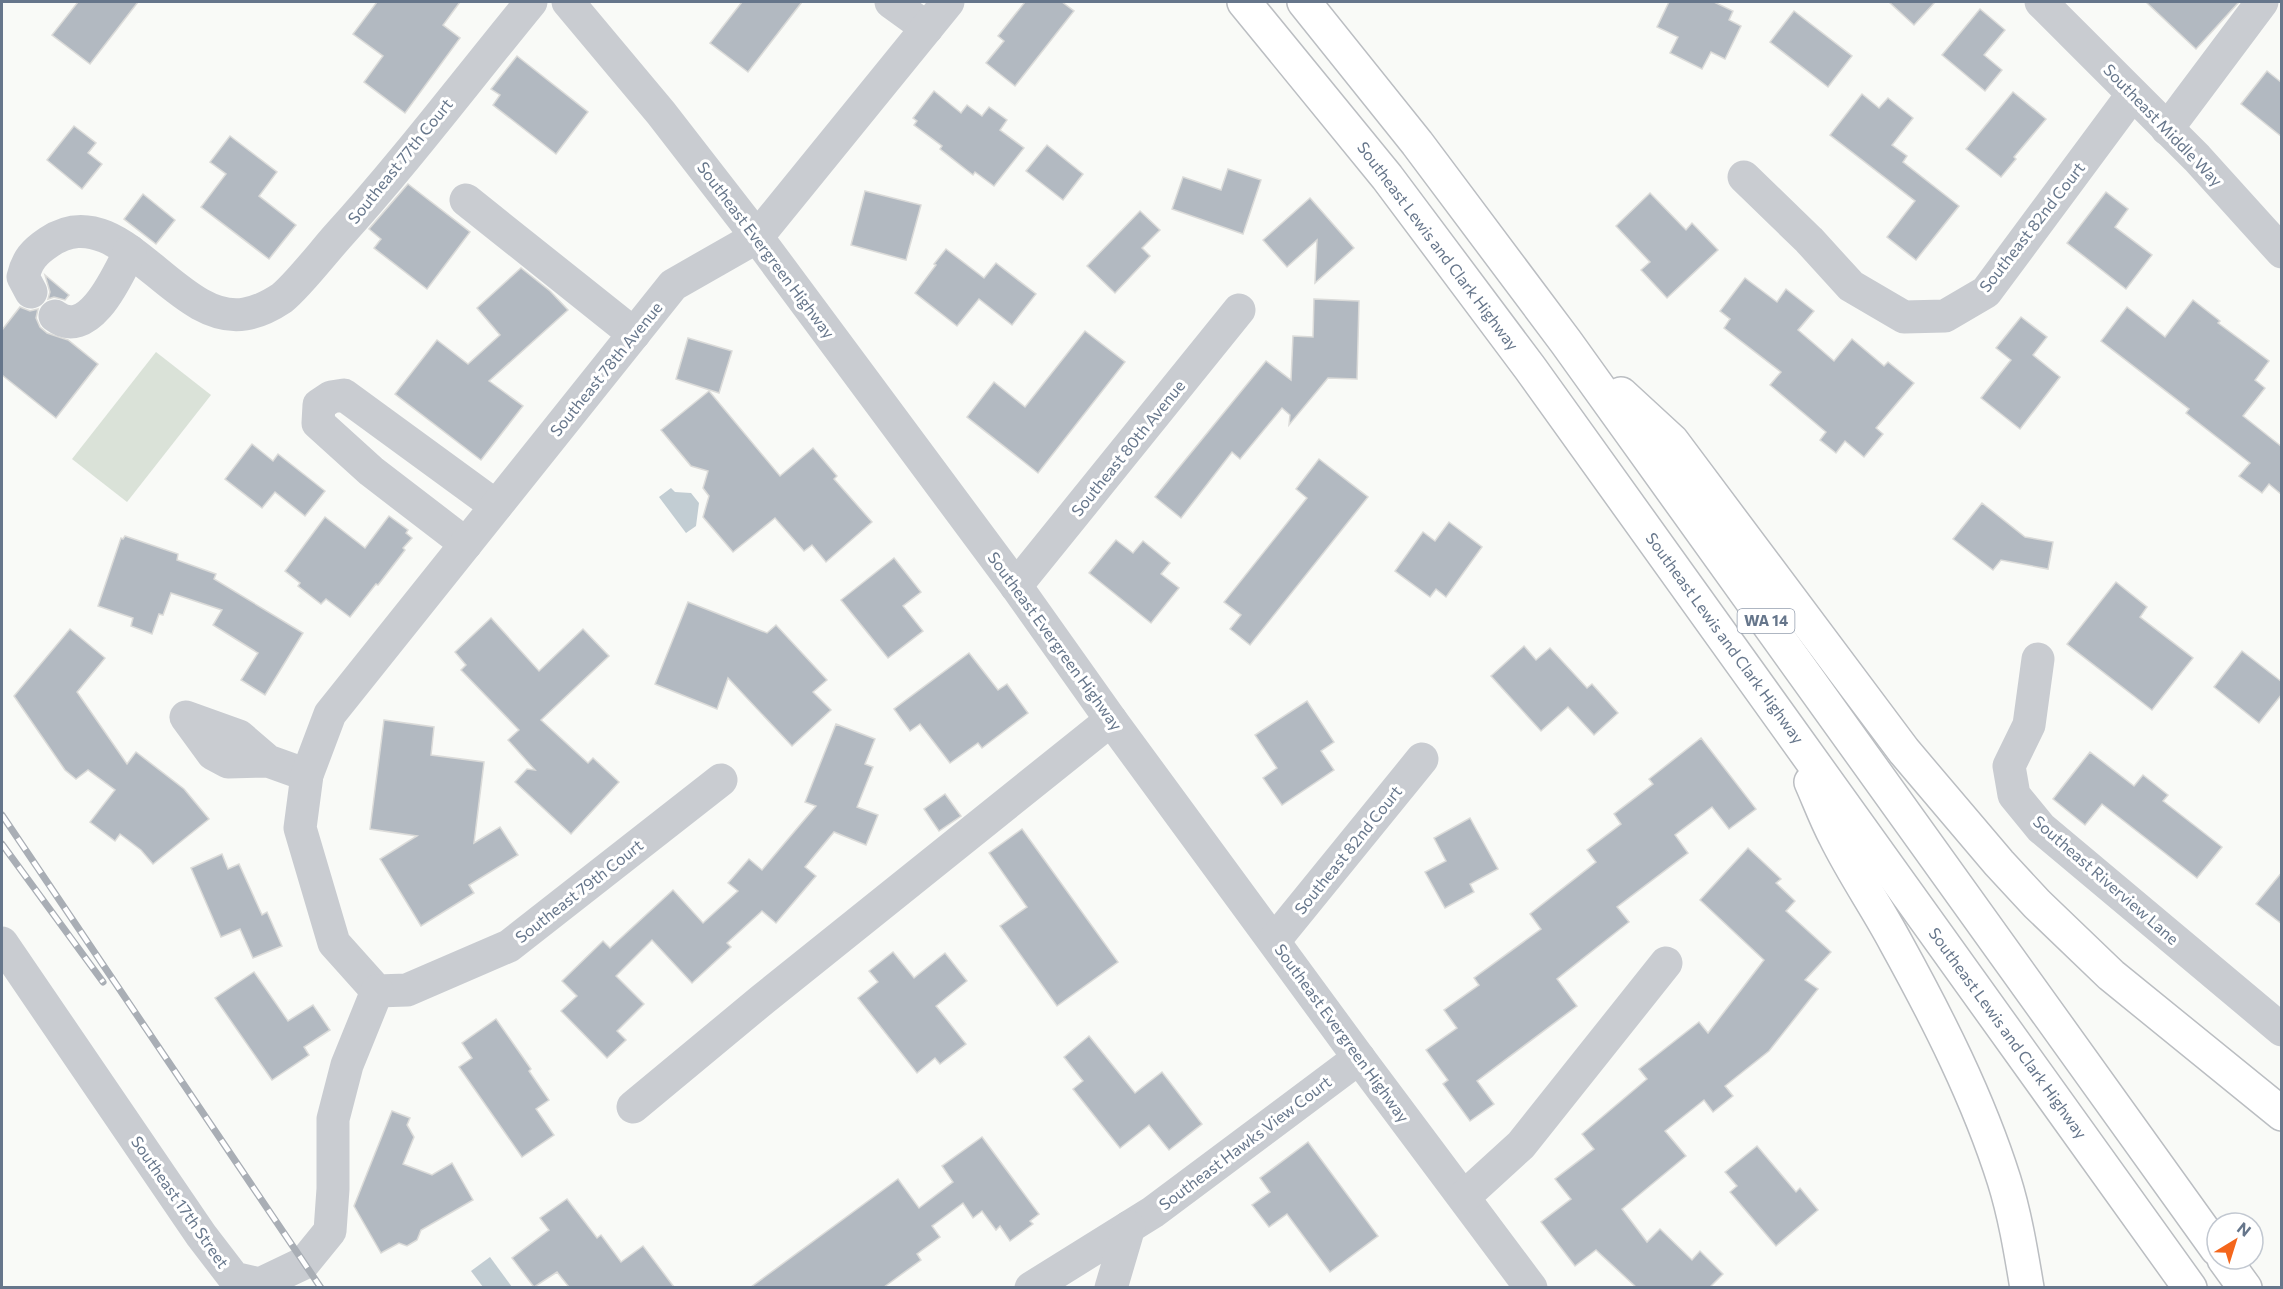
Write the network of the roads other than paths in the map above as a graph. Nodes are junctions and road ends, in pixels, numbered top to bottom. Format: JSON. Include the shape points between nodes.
{"nodes":[{"id":1,"x":531,"y":2,"type":"edge"},
{"id":2,"x":891,"y":2,"type":"edge"},
{"id":3,"x":948,"y":2,"type":"edge"},
{"id":4,"x":1244,"y":2,"type":"edge"},
{"id":5,"x":1304,"y":2,"type":"edge"},
{"id":6,"x":2262,"y":2,"type":"edge"},
{"id":7,"x":578,"y":5,"type":"edge"},
{"id":8,"x":2054,"y":6,"type":"edge"},
{"id":9,"x":927,"y":28,"type":"junction"},
{"id":10,"x":2132,"y":94,"type":"junction"},
{"id":11,"x":2167,"y":129,"type":"junction"},
{"id":12,"x":1744,"y":177,"type":"dead end"},
{"id":13,"x":466,"y":200,"type":"dead end"},
{"id":14,"x":758,"y":237,"type":"junction"},
{"id":15,"x":130,"y":251,"type":"junction"},
{"id":16,"x":2282,"y":252,"type":"edge"},
{"id":17,"x":31,"y":292,"type":"dead end"},
{"id":18,"x":1239,"y":310,"type":"dead end"},
{"id":19,"x":55,"y":316,"type":"dead end"},
{"id":20,"x":634,"y":334,"type":"junction"},
{"id":21,"x":1566,"y":342,"type":"junction"},
{"id":22,"x":496,"y":506,"type":"junction"},
{"id":23,"x":466,"y":544,"type":"junction"},
{"id":24,"x":1016,"y":586,"type":"junction"},
{"id":25,"x":2038,"y":659,"type":"dead end"},
{"id":26,"x":1111,"y":720,"type":"junction"},
{"id":27,"x":1785,"y":723,"type":"junction"},
{"id":28,"x":1422,"y":759,"type":"dead end"},
{"id":29,"x":268,"y":761,"type":"dead end"},
{"id":30,"x":307,"y":775,"type":"junction"},
{"id":31,"x":721,"y":780,"type":"dead end"},
{"id":32,"x":1274,"y":941,"type":"junction"},
{"id":33,"x":2,"y":943,"type":"edge"},
{"id":34,"x":1666,"y":963,"type":"dead end"},
{"id":35,"x":377,"y":991,"type":"junction"},
{"id":36,"x":2282,"y":1030,"type":"edge"},
{"id":37,"x":1359,"y":1058,"type":"junction"},
{"id":38,"x":633,"y":1107,"type":"dead end"},
{"id":39,"x":2282,"y":1114,"type":"edge"},
{"id":40,"x":1464,"y":1197,"type":"junction"},
{"id":41,"x":1129,"y":1227,"type":"junction"},
{"id":42,"x":2205,"y":1232,"type":"edge"},
{"id":43,"x":2233,"y":1271,"type":"edge"},
{"id":44,"x":1031,"y":1287,"type":"edge"},
{"id":45,"x":1111,"y":1287,"type":"edge"},
{"id":46,"x":1532,"y":1287,"type":"edge"},
{"id":47,"x":2027,"y":1287,"type":"edge"},
{"id":48,"x":2190,"y":1287,"type":"edge"},
{"id":49,"x":2245,"y":1287,"type":"edge"}],
"edges":[{"from":1,"to":15,"type":"street","name":"Southeast 77th Court","via":[[355,218],[283,297],[260,311],[222,314],[201,306]]},
{"from":2,"to":9,"type":"street"},
{"from":3,"to":9,"type":"street","name":"Southeast 78th Avenue"},
{"from":4,"to":27,"type":"highway","name":"Southeast Lewis and Clark Highway","number":"WA 14","via":[[1387,177],[1530,368]]},
{"from":5,"to":21,"type":"highway","number":"WA 14","via":[[1417,143]]},
{"from":6,"to":11,"type":"street"},
{"from":7,"to":14,"type":"street","name":"Southeast Evergreen Highway"},
{"from":8,"to":10,"type":"street","name":"Southeast Middle Way"},
{"from":9,"to":14,"type":"street","name":"Southeast 78th Avenue"},
{"from":10,"to":11,"type":"street","name":"Southeast Middle Way"},
{"from":10,"to":12,"type":"street","name":"Southeast 82nd Court","via":[[1986,292],[1945,316],[1904,317],[1851,286]]},
{"from":11,"to":16,"type":"street","name":"Southeast Middle Way"},
{"from":13,"to":20,"type":"street"},
{"from":14,"to":20,"type":"street","name":"Southeast 78th Avenue","via":[[673,285]]},
{"from":14,"to":24,"type":"street","name":"Southeast Evergreen Highway"},
{"from":15,"to":17,"type":"street","via":[[92,233],[75,231],[54,238],[27,261],[23,277]]},
{"from":15,"to":19,"type":"street","via":[[93,312],[74,323]]},
{"from":18,"to":24,"type":"street","name":"Southeast 80th Avenue"},
{"from":20,"to":22,"type":"street","name":"Southeast 78th Avenue"},
{"from":21,"to":39,"type":"highway","via":[[1672,441],[1897,742],[2037,904],[2112,975]]},
{"from":21,"to":42,"type":"highway","number":"WA 14"},
{"from":22,"to":23,"type":"street","name":"Southeast 78th Avenue"},
{"from":22,"to":23,"type":"street","via":[[344,395],[331,397],[320,405],[318,423],[371,471]]},
{"from":23,"to":30,"type":"street","name":"Southeast 78th Avenue","via":[[330,714]]},
{"from":24,"to":26,"type":"street","name":"Southeast Evergreen Highway"},
{"from":25,"to":36,"type":"street","name":"Southeast Riverview Lane","via":[[2029,725],[2009,766],[2014,795],[2041,828]]},
{"from":26,"to":32,"type":"street","name":"Southeast Evergreen Highway"},
{"from":26,"to":38,"type":"street"},
{"from":27,"to":47,"type":"highway","via":[[1835,836],[1896,944],[1969,1089],[2004,1181]]},
{"from":27,"to":48,"type":"highway","name":"Southeast Lewis and Clark Highway","number":"WA 14"},
{"from":28,"to":32,"type":"street","name":"Southeast 82nd Court"},
{"from":29,"to":30,"type":"street"},
{"from":30,"to":35,"type":"street","via":[[300,828],[334,943]]},
{"from":31,"to":35,"type":"street","name":"Southeast 79th Court","via":[[509,946],[407,990]]},
{"from":32,"to":37,"type":"street","name":"Southeast Evergreen Highway"},
{"from":33,"to":35,"type":"street","name":"Southeast 17th Street","via":[[201,1235],[234,1278],[260,1284],[304,1263],[330,1231],[333,1119],[346,1065]]},
{"from":34,"to":40,"type":"street","via":[[1521,1145]]},
{"from":37,"to":40,"type":"street","name":"Southeast Evergreen Highway"},
{"from":37,"to":41,"type":"street","name":"Southeast Hawks View Court"},
{"from":40,"to":46,"type":"street","name":"Southeast Evergreen Highway"},
{"from":41,"to":44,"type":"street","name":"Southeast Hawks View Court"},
{"from":41,"to":45,"type":"street"},
{"from":43,"to":49,"type":"highway"}]}
